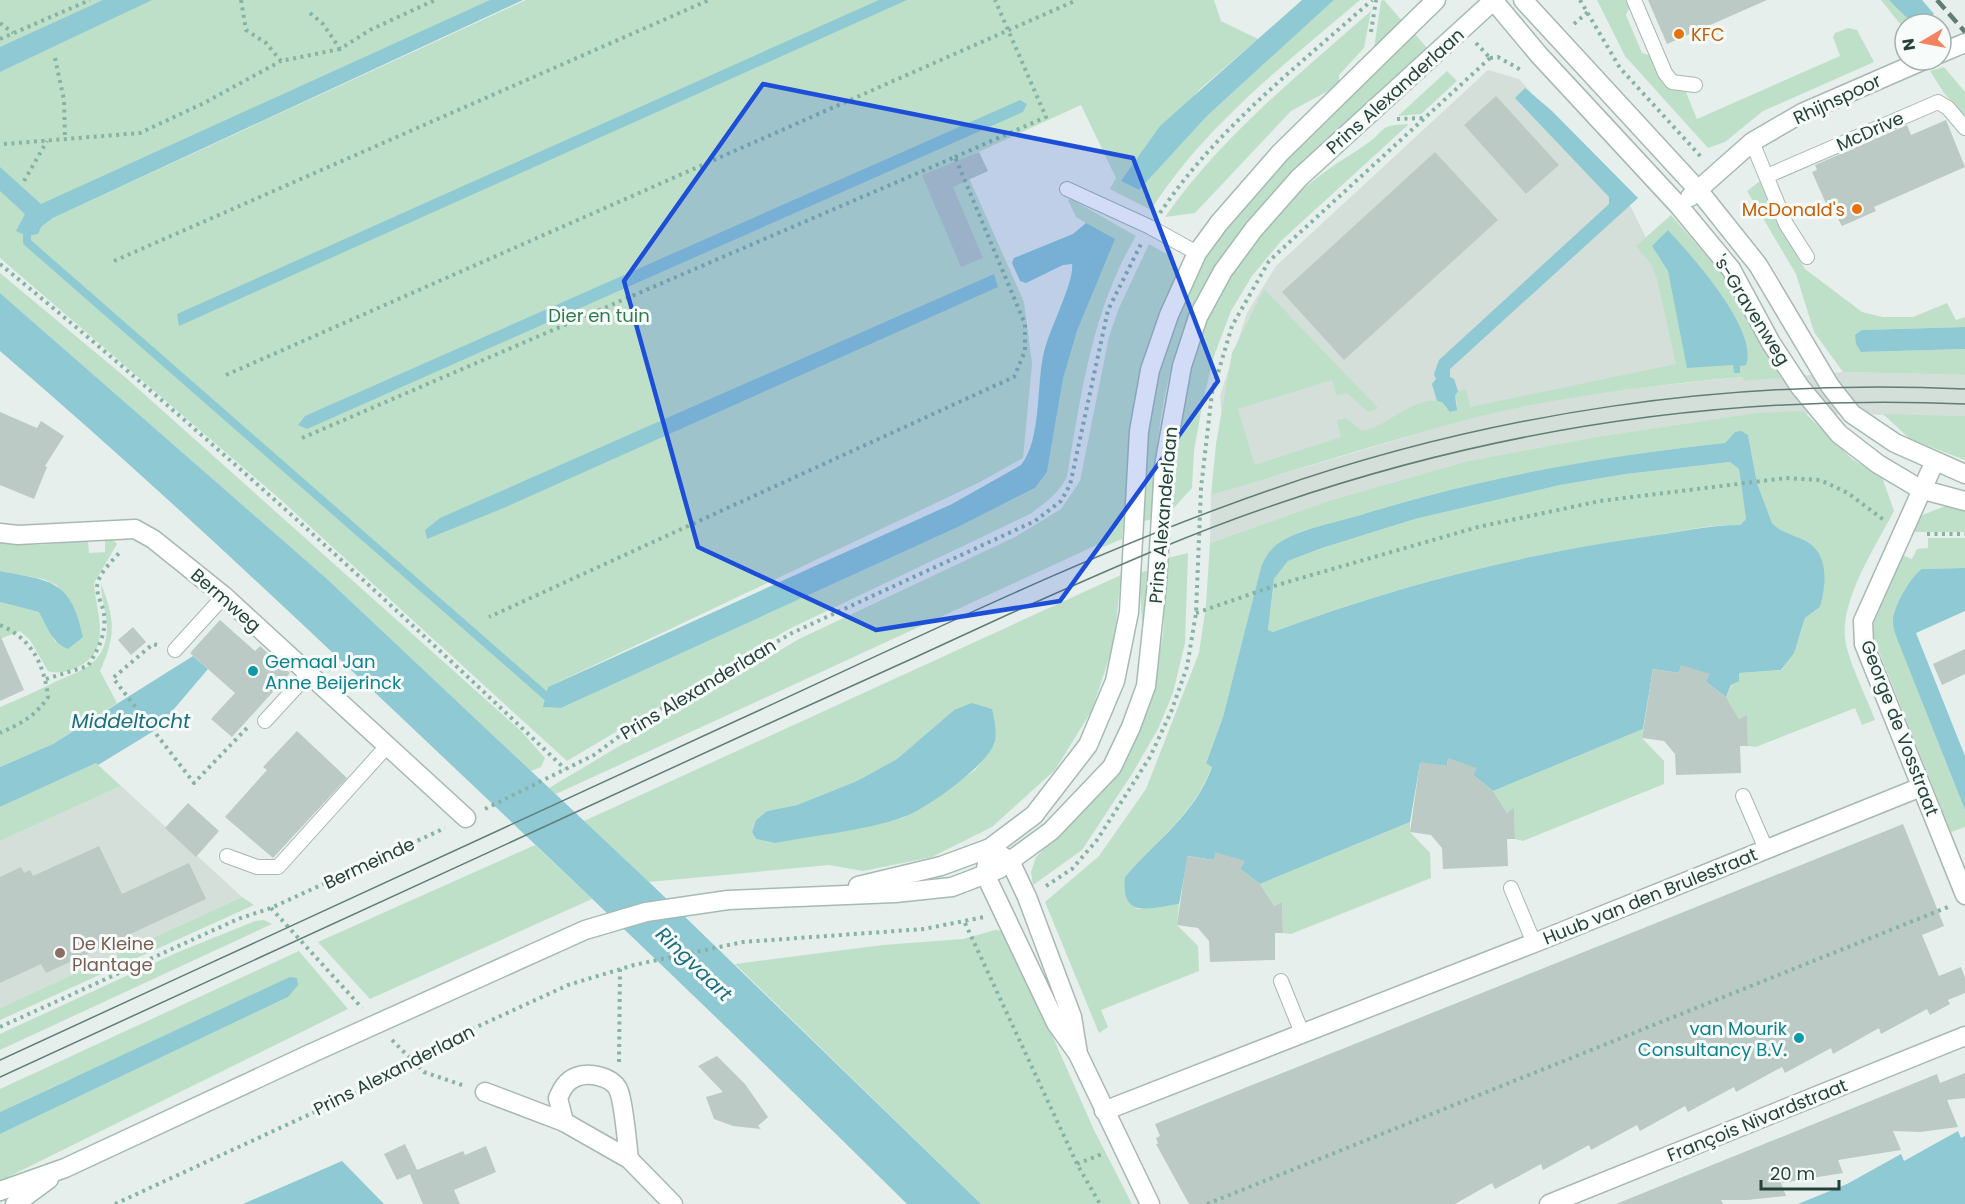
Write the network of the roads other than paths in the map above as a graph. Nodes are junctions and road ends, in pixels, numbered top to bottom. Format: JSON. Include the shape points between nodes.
{"nodes":[{"id":1,"x":1436,"y":0,"type":"edge"},
{"id":2,"x":1493,"y":0,"type":"edge"},
{"id":3,"x":1523,"y":0,"type":"edge"},
{"id":4,"x":1634,"y":0,"type":"edge"},
{"id":5,"x":1896,"y":72,"type":"edge"},
{"id":6,"x":1695,"y":85,"type":"dead end"},
{"id":7,"x":1965,"y":128,"type":"edge"},
{"id":8,"x":1752,"y":142,"type":"junction"},
{"id":9,"x":1767,"y":176,"type":"junction"},
{"id":10,"x":1067,"y":189,"type":"dead end"},
{"id":11,"x":1699,"y":191,"type":"junction"},
{"id":12,"x":1679,"y":206,"type":"junction"},
{"id":13,"x":1197,"y":253,"type":"junction"},
{"id":14,"x":1807,"y":256,"type":"dead end"},
{"id":15,"x":1934,"y":462,"type":"junction"},
{"id":16,"x":1965,"y":474,"type":"edge"},
{"id":17,"x":1920,"y":489,"type":"junction"},
{"id":18,"x":1965,"y":501,"type":"edge"},
{"id":19,"x":0,"y":533,"type":"edge"},
{"id":20,"x":224,"y":596,"type":"junction"},
{"id":21,"x":175,"y":650,"type":"road end"},
{"id":22,"x":309,"y":674,"type":"junction"},
{"id":23,"x":265,"y":721,"type":"road end"},
{"id":24,"x":388,"y":746,"type":"junction"},
{"id":25,"x":1921,"y":787,"type":"junction"},
{"id":26,"x":1743,"y":796,"type":"dead end"},
{"id":27,"x":471,"y":816,"type":"road end"},
{"id":28,"x":990,"y":848,"type":"junction"},
{"id":29,"x":1766,"y":849,"type":"junction"},
{"id":30,"x":227,"y":856,"type":"dead end"},
{"id":31,"x":1010,"y":861,"type":"junction"},
{"id":32,"x":985,"y":874,"type":"junction"},
{"id":33,"x":1511,"y":888,"type":"dead end"},
{"id":34,"x":812,"y":897,"type":"junction"},
{"id":35,"x":1960,"y":899,"type":"edge"},
{"id":36,"x":1534,"y":943,"type":"junction"},
{"id":37,"x":1281,"y":981,"type":"dead end"},
{"id":38,"x":1302,"y":1033,"type":"junction"},
{"id":39,"x":1965,"y":1036,"type":"edge"},
{"id":40,"x":1078,"y":1054,"type":"junction"},
{"id":41,"x":485,"y":1092,"type":"road end"},
{"id":42,"x":1104,"y":1111,"type":"junction"},
{"id":43,"x":564,"y":1122,"type":"junction"},
{"id":44,"x":629,"y":1159,"type":"junction"},
{"id":45,"x":64,"y":1168,"type":"junction"},
{"id":46,"x":0,"y":1191,"type":"edge"},
{"id":47,"x":15,"y":1204,"type":"edge"},
{"id":48,"x":673,"y":1204,"type":"edge"},
{"id":49,"x":1150,"y":1204,"type":"edge"},
{"id":50,"x":1550,"y":1204,"type":"edge"}],
"edges":[{"from":1,"to":13,"type":"street","name":"Prins Alexanderlaan","via":[[1280,153]]},
{"from":2,"to":12,"type":"street","name":"'s-Gravenweg"},
{"from":2,"to":31,"type":"street","name":"Prins Alexanderlaan","via":[[1299,178],[1223,271],[1198,317],[1171,417],[1146,686],[1112,767],[1051,831]]},
{"from":3,"to":11,"type":"street","name":"'s-Gravenweg"},
{"from":4,"to":6,"type":"lane","via":[[1665,73],[1672,82]]},
{"from":5,"to":8,"type":"street","name":"Rhijnspoor","via":[[1802,113]]},
{"from":7,"to":9,"type":"lane","name":"McDrive","via":[[1938,102]]},
{"from":8,"to":9,"type":"lane"},
{"from":8,"to":11,"type":"street","name":"Rhijnspoor"},
{"from":9,"to":14,"type":"lane","via":[[1786,224]]},
{"from":10,"to":13,"type":"lane"},
{"from":11,"to":12,"type":"street","name":"Rhijnspoor"},
{"from":11,"to":15,"type":"street","name":"'s-Gravenweg","via":[[1758,265],[1840,401],[1869,428]]},
{"from":12,"to":17,"type":"street","name":"'s-Gravenweg","via":[[1731,269],[1772,343],[1825,418],[1856,448]]},
{"from":13,"to":28,"type":"street","name":"Prins Alexanderlaan","via":[[1159,342],[1145,397],[1133,495],[1129,612],[1115,681],[1088,746],[1064,780],[1034,815]]},
{"from":15,"to":16,"type":"street","name":"'s-Gravenweg"},
{"from":15,"to":17,"type":"street","name":"George de Vosstraat"},
{"from":17,"to":18,"type":"street","name":"'s-Gravenweg"},
{"from":17,"to":25,"type":"street","name":"George de Vosstraat","via":[[1863,621],[1864,644]]},
{"from":19,"to":20,"type":"street","name":"Bermweg","via":[[135,529]]},
{"from":20,"to":21,"type":"lane"},
{"from":20,"to":22,"type":"street","name":"Bermweg"},
{"from":22,"to":23,"type":"lane"},
{"from":22,"to":24,"type":"street","name":"Bermweg"},
{"from":24,"to":27,"type":"street","name":"Bermweg"},
{"from":24,"to":30,"type":"lane","via":[[278,867],[257,867]]},
{"from":25,"to":29,"type":"street","name":"Huub van den Brulestraat"},
{"from":25,"to":35,"type":"street","name":"George de Vosstraat"},
{"from":26,"to":29,"type":"lane","name":"Huub van den Brulestraat"},
{"from":28,"to":31,"type":"street"},
{"from":28,"to":32,"type":"street"},
{"from":28,"to":34,"type":"street","name":"Prins Alexanderlaan","via":[[941,866]]},
{"from":29,"to":36,"type":"street","name":"Huub van den Brulestraat"},
{"from":31,"to":32,"type":"street","name":"Prins Alexanderlaan"},
{"from":31,"to":40,"type":"street","via":[[1072,1017]]},
{"from":32,"to":34,"type":"street","name":"Prins Alexanderlaan","via":[[952,887]]},
{"from":32,"to":40,"type":"street","via":[[1056,1023]]},
{"from":33,"to":36,"type":"lane","name":"Huub van den Brulestraat"},
{"from":34,"to":45,"type":"street","name":"Prins Alexanderlaan","bridge":true,"via":[[728,900],[646,912],[585,930]]},
{"from":36,"to":38,"type":"street","name":"Huub van den Brulestraat"},
{"from":37,"to":38,"type":"lane"},
{"from":38,"to":42,"type":"street","name":"Huub van den Brulestraat"},
{"from":39,"to":50,"type":"street","name":"François Nivardstraat"},
{"from":40,"to":42,"type":"street"},
{"from":41,"to":43,"type":"street"},
{"from":42,"to":49,"type":"street"},
{"from":43,"to":44,"type":"street"},
{"from":43,"to":44,"type":"street","via":[[558,1098],[565,1084],[577,1076],[607,1078],[618,1089]]},
{"from":44,"to":48,"type":"street"},
{"from":45,"to":46,"type":"street","name":"Prins Alexanderlaan"},
{"from":45,"to":47,"type":"street","name":"Prins Alexanderlaan"}]}
